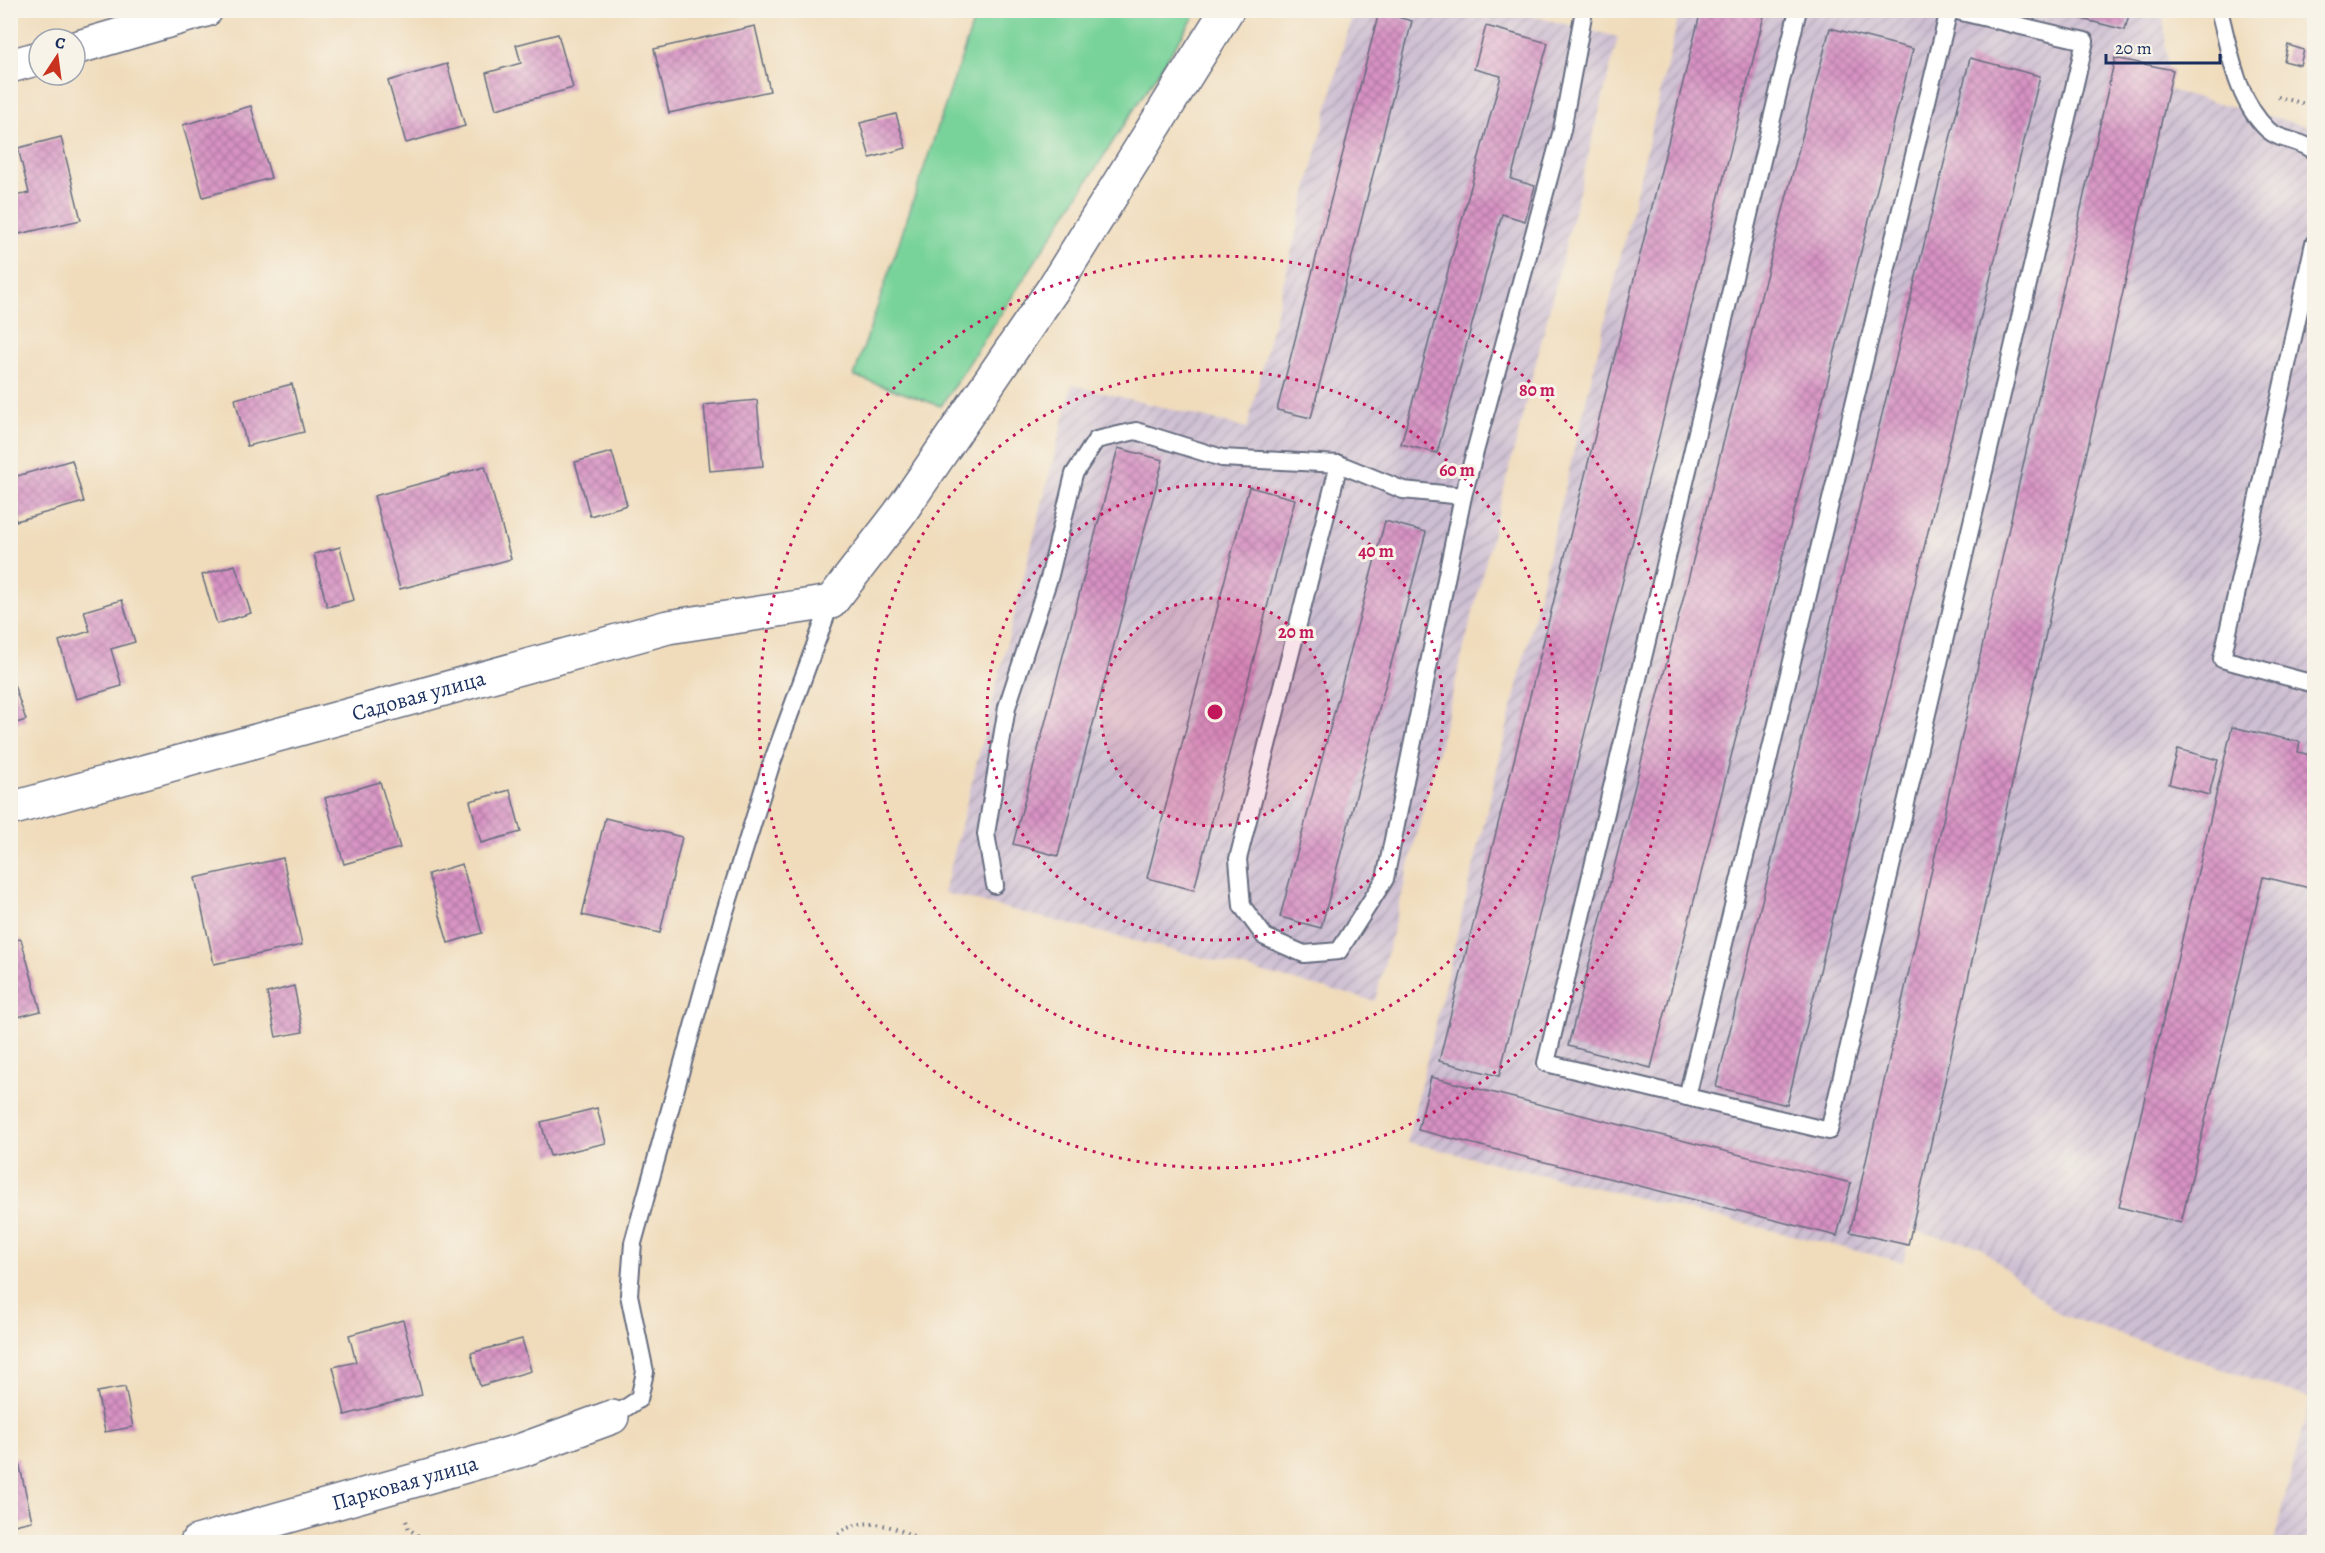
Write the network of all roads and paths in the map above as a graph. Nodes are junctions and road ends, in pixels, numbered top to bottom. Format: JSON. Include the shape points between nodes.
{"nodes":[{"id":1,"x":206,"y":10,"type":"edge"},
{"id":2,"x":1227,"y":10,"type":"edge"},
{"id":3,"x":1584,"y":10,"type":"edge"},
{"id":4,"x":1798,"y":10,"type":"edge"},
{"id":5,"x":1951,"y":10,"type":"edge"},
{"id":6,"x":2219,"y":10,"type":"edge"},
{"id":7,"x":87,"y":45,"type":"edge"},
{"id":8,"x":27,"y":61,"type":"edge"},
{"id":9,"x":10,"y":66,"type":"edge"},
{"id":10,"x":2314,"y":151,"type":"edge"},
{"id":11,"x":2314,"y":243,"type":"edge"},
{"id":12,"x":1339,"y":464,"type":"junction"},
{"id":13,"x":1463,"y":496,"type":"junction"},
{"id":14,"x":831,"y":602,"type":"junction"},
{"id":15,"x":2314,"y":684,"type":"edge"},
{"id":16,"x":10,"y":809,"type":"edge"},
{"id":17,"x":995,"y":885,"type":"dead end"},
{"id":18,"x":1687,"y":1097,"type":"junction"},
{"id":19,"x":612,"y":1417,"type":"joint"},
{"id":20,"x":196,"y":1542,"type":"edge"},
{"id":21,"x":573,"y":1542,"type":"edge"},
{"id":22,"x":584,"y":1542,"type":"edge"},
{"id":23,"x":829,"y":1542,"type":"edge"},
{"id":24,"x":926,"y":1542,"type":"edge"}],
"edges":[{"from":1,"to":7,"type":"street"},
{"from":2,"to":14,"type":"street","via":[[1053,289],[899,514]]},
{"from":3,"to":13,"type":"lane","via":[[1562,130]]},
{"from":4,"to":18,"type":"lane","via":[[1546,1063]]},
{"from":5,"to":18,"type":"lane"},
{"from":5,"to":18,"type":"lane","via":[[2085,41],[1829,1131]]},
{"from":6,"to":10,"type":"lane","via":[[2240,87],[2253,112],[2270,132]]},
{"from":8,"to":9,"type":"street"},
{"from":11,"to":15,"type":"lane","via":[[2222,659]]},
{"from":12,"to":13,"type":"lane","via":[[1403,490]]},
{"from":12,"to":13,"type":"lane","via":[[1238,859],[1242,906],[1265,937],[1304,954],[1339,951],[1385,879]]},
{"from":12,"to":17,"type":"lane","via":[[1222,458],[1136,431],[1096,440],[1074,474],[1050,575],[1007,707],[986,834]]},
{"from":14,"to":16,"type":"street","name":"Садовая улица","via":[[668,627]]},
{"from":14,"to":19,"type":"lane","via":[[770,768],[723,918],[636,1232],[629,1295],[645,1372],[639,1399]]},
{"from":19,"to":20,"type":"street","name":"Парковая улица","via":[[522,1450]]},
{"from":21,"to":22,"type":"path"},
{"from":23,"to":24,"type":"path","via":[[863,1522],[893,1527]]}]}
